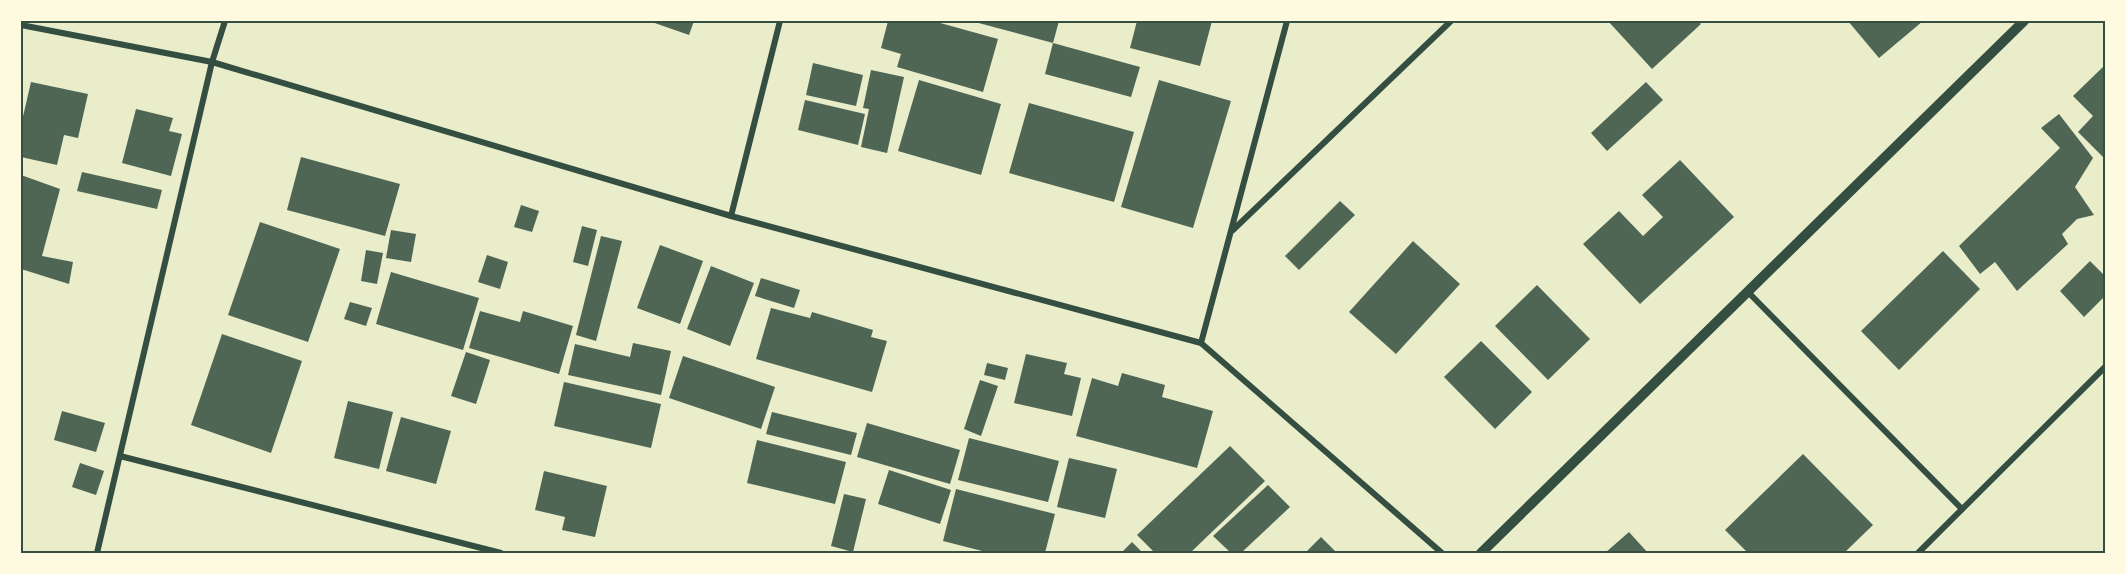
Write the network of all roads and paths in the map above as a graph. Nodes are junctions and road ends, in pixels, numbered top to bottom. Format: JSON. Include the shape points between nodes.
{"nodes":[{"id":1,"x":225,"y":21,"type":"edge"},
{"id":2,"x":780,"y":21,"type":"edge"},
{"id":3,"x":1287,"y":21,"type":"edge"},
{"id":4,"x":1451,"y":21,"type":"edge"},
{"id":5,"x":2024,"y":21,"type":"edge"},
{"id":6,"x":21,"y":25,"type":"edge"},
{"id":7,"x":212,"y":62,"type":"junction"},
{"id":8,"x":730,"y":216,"type":"junction"},
{"id":9,"x":1232,"y":231,"type":"junction"},
{"id":10,"x":1748,"y":292,"type":"junction"},
{"id":11,"x":1201,"y":343,"type":"junction"},
{"id":12,"x":2105,"y":367,"type":"edge"},
{"id":13,"x":120,"y":456,"type":"junction"},
{"id":14,"x":1962,"y":509,"type":"junction"},
{"id":15,"x":97,"y":553,"type":"edge"},
{"id":16,"x":501,"y":553,"type":"edge"},
{"id":17,"x":1442,"y":553,"type":"edge"},
{"id":18,"x":1481,"y":553,"type":"edge"},
{"id":19,"x":1918,"y":553,"type":"edge"}],
"edges":[{"from":1,"to":7,"type":"street"},
{"from":2,"to":8,"type":"street"},
{"from":3,"to":9,"type":"street"},
{"from":4,"to":9,"type":"street"},
{"from":5,"to":10,"type":"street"},
{"from":6,"to":7,"type":"street"},
{"from":7,"to":8,"type":"street"},
{"from":7,"to":13,"type":"street"},
{"from":8,"to":11,"type":"street"},
{"from":9,"to":11,"type":"street"},
{"from":10,"to":14,"type":"street"},
{"from":10,"to":18,"type":"street"},
{"from":11,"to":17,"type":"street"},
{"from":12,"to":14,"type":"street"},
{"from":13,"to":15,"type":"street"},
{"from":13,"to":16,"type":"street"},
{"from":14,"to":19,"type":"street"}]}
